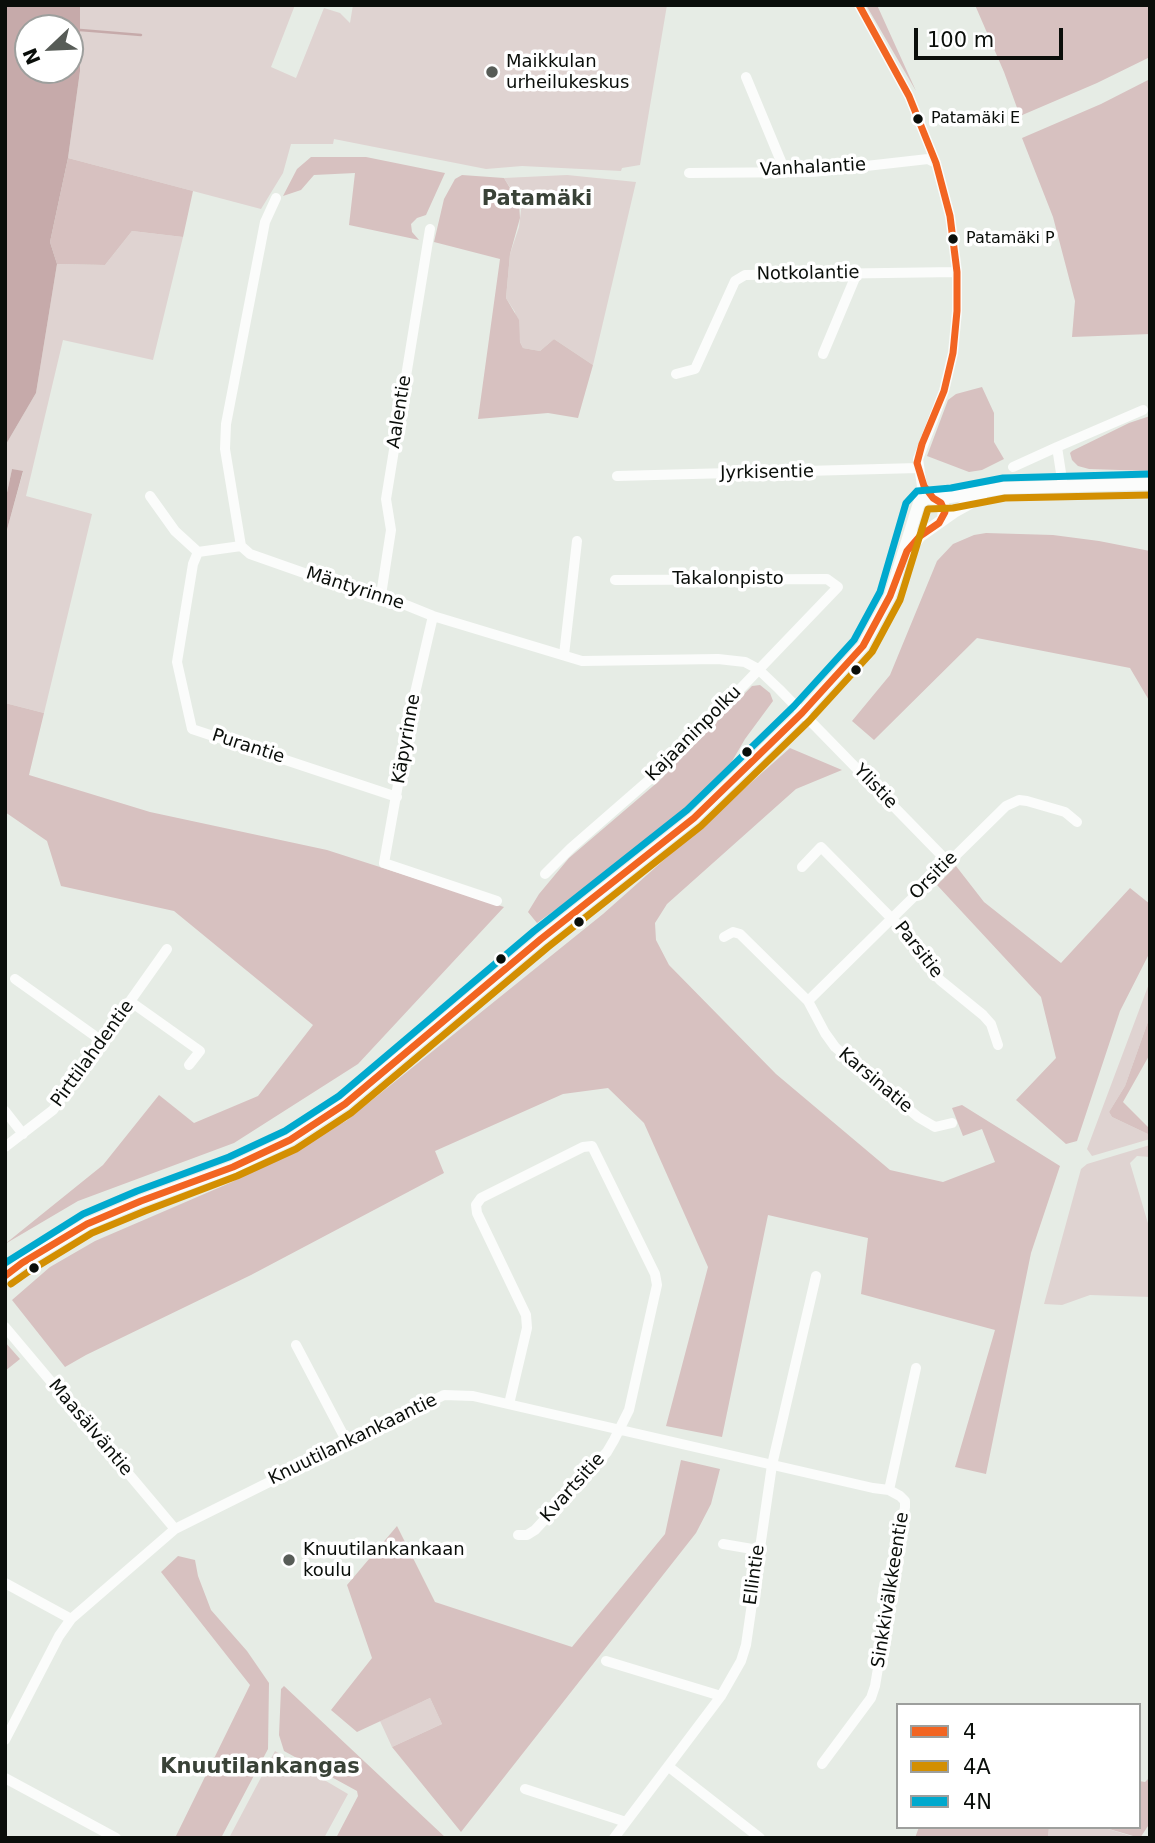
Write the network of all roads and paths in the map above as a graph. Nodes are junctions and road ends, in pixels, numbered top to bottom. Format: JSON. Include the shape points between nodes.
{"nodes":[{"id":1,"x":859,"y":5,"type":"edge"},
{"id":2,"x":746,"y":77,"type":"dead end"},
{"id":3,"x":936,"y":163,"type":"junction"},
{"id":4,"x":785,"y":172,"type":"junction"},
{"id":5,"x":689,"y":173,"type":"dead end"},
{"id":6,"x":276,"y":198,"type":"dead end"},
{"id":7,"x":430,"y":229,"type":"dead end"},
{"id":8,"x":957,"y":272,"type":"junction"},
{"id":9,"x":857,"y":273,"type":"junction"},
{"id":10,"x":823,"y":354,"type":"dead end"},
{"id":11,"x":676,"y":373,"type":"dead end"},
{"id":12,"x":1143,"y":410,"type":"dead end"},
{"id":13,"x":1057,"y":447,"type":"junction"},
{"id":14,"x":1013,"y":467,"type":"dead end"},
{"id":15,"x":918,"y":472,"type":"junction"},
{"id":16,"x":617,"y":476,"type":"dead end"},
{"id":17,"x":1150,"y":484,"type":"edge"},
{"id":18,"x":1063,"y":486,"type":"junction"},
{"id":19,"x":1004,"y":488,"type":"junction"},
{"id":20,"x":150,"y":496,"type":"dead end"},
{"id":21,"x":935,"y":498,"type":"junction"},
{"id":22,"x":917,"y":507,"type":"junction"},
{"id":23,"x":939,"y":523,"type":"junction"},
{"id":24,"x":577,"y":541,"type":"dead end"},
{"id":25,"x":241,"y":546,"type":"junction"},
{"id":26,"x":198,"y":552,"type":"junction"},
{"id":27,"x":898,"y":572,"type":"junction"},
{"id":28,"x":615,"y":580,"type":"dead end"},
{"id":29,"x":838,"y":587,"type":"joint"},
{"id":30,"x":381,"y":594,"type":"junction"},
{"id":31,"x":433,"y":616,"type":"junction"},
{"id":32,"x":564,"y":655,"type":"junction"},
{"id":33,"x":758,"y":669,"type":"junction"},
{"id":34,"x":802,"y":713,"type":"junction"},
{"id":35,"x":397,"y":797,"type":"junction"},
{"id":36,"x":1077,"y":822,"type":"dead end"},
{"id":37,"x":948,"y":862,"type":"junction"},
{"id":38,"x":802,"y":866,"type":"dead end"},
{"id":39,"x":545,"y":874,"type":"dead end"},
{"id":40,"x":497,"y":901,"type":"dead end"},
{"id":41,"x":892,"y":918,"type":"junction"},
{"id":42,"x":724,"y":937,"type":"dead end"},
{"id":43,"x":167,"y":949,"type":"dead end"},
{"id":44,"x":15,"y":979,"type":"dead end"},
{"id":45,"x":808,"y":1001,"type":"junction"},
{"id":46,"x":131,"y":1002,"type":"junction"},
{"id":47,"x":102,"y":1041,"type":"junction"},
{"id":48,"x":998,"y":1045,"type":"dead end"},
{"id":49,"x":189,"y":1065,"type":"dead end"},
{"id":50,"x":5,"y":1111,"type":"edge"},
{"id":51,"x":952,"y":1124,"type":"dead end"},
{"id":52,"x":23,"y":1134,"type":"junction"},
{"id":53,"x":5,"y":1147,"type":"edge"},
{"id":54,"x":5,"y":1276,"type":"edge"},
{"id":55,"x":816,"y":1276,"type":"dead end"},
{"id":56,"x":5,"y":1327,"type":"edge"},
{"id":57,"x":296,"y":1345,"type":"dead end"},
{"id":58,"x":916,"y":1368,"type":"dead end"},
{"id":59,"x":509,"y":1404,"type":"junction"},
{"id":60,"x":619,"y":1430,"type":"junction"},
{"id":61,"x":347,"y":1442,"type":"junction"},
{"id":62,"x":772,"y":1465,"type":"junction"},
{"id":63,"x":890,"y":1490,"type":"junction"},
{"id":64,"x":175,"y":1529,"type":"junction"},
{"id":65,"x":518,"y":1535,"type":"dead end"},
{"id":66,"x":723,"y":1544,"type":"dead end"},
{"id":67,"x":758,"y":1550,"type":"junction"},
{"id":68,"x":5,"y":1583,"type":"edge"},
{"id":69,"x":71,"y":1619,"type":"junction"},
{"id":70,"x":606,"y":1661,"type":"dead end"},
{"id":71,"x":721,"y":1696,"type":"junction"},
{"id":72,"x":5,"y":1740,"type":"edge"},
{"id":73,"x":822,"y":1764,"type":"dead end"},
{"id":74,"x":669,"y":1767,"type":"junction"},
{"id":75,"x":5,"y":1778,"type":"edge"},
{"id":76,"x":525,"y":1789,"type":"dead end"},
{"id":77,"x":626,"y":1822,"type":"junction"},
{"id":78,"x":116,"y":1838,"type":"edge"},
{"id":79,"x":614,"y":1838,"type":"edge"},
{"id":80,"x":760,"y":1838,"type":"edge"}],
"edges":[{"from":1,"to":3,"type":"street","via":[[909,96]]},
{"from":2,"to":4,"type":"street"},
{"from":3,"to":4,"type":"street","name":"Vanhalantie","via":[[928,159]]},
{"from":3,"to":8,"type":"street","via":[[950,216]]},
{"from":4,"to":5,"type":"street","name":"Vanhalantie"},
{"from":6,"to":25,"type":"street","via":[[265,222],[226,424],[225,449]]},
{"from":7,"to":30,"type":"street","name":"Aalentie","via":[[386,499],[391,530]]},
{"from":8,"to":9,"type":"street","name":"Notkolantie"},
{"from":8,"to":15,"type":"street","via":[[953,353],[918,459]]},
{"from":9,"to":10,"type":"street"},
{"from":9,"to":11,"type":"street","name":"Notkolantie","via":[[745,275],[735,281],[695,369]]},
{"from":12,"to":13,"type":"street"},
{"from":13,"to":14,"type":"street"},
{"from":13,"to":18,"type":"street"},
{"from":15,"to":16,"type":"street","name":"Jyrkisentie"},
{"from":15,"to":21,"type":"street"},
{"from":15,"to":22,"type":"street","via":[[922,494]]},
{"from":17,"to":18,"type":"main road"},
{"from":18,"to":19,"type":"main road"},
{"from":19,"to":21,"type":"main road"},
{"from":19,"to":23,"type":"main road","via":[[971,501]]},
{"from":20,"to":26,"type":"street","via":[[175,531]]},
{"from":21,"to":22,"type":"main road","via":[[927,498]]},
{"from":21,"to":23,"type":"main road","via":[[944,507]]},
{"from":22,"to":23,"type":"main road","via":[[920,523]]},
{"from":22,"to":27,"type":"main road"},
{"from":23,"to":27,"type":"main road","via":[[907,551]]},
{"from":24,"to":32,"type":"street"},
{"from":25,"to":26,"type":"street"},
{"from":25,"to":30,"type":"street","name":"Mäntyrinne","via":[[250,554],[341,586]]},
{"from":26,"to":35,"type":"street","name":"Purantie","via":[[177,662],[192,729]]},
{"from":27,"to":34,"type":"main road","via":[[863,646]]},
{"from":28,"to":29,"type":"street","name":"Takalonpisto","via":[[827,579]]},
{"from":29,"to":33,"type":"street","name":"Kajaaninpolku"},
{"from":30,"to":31,"type":"street","name":"Mäntyrinne"},
{"from":31,"to":32,"type":"street","name":"Mäntyrinne"},
{"from":31,"to":35,"type":"street","name":"Käpyrinne"},
{"from":32,"to":33,"type":"street","name":"Mäntyrinne","via":[[582,661],[718,659],[745,662]]},
{"from":33,"to":34,"type":"street","name":"Mäntyrinne"},
{"from":33,"to":39,"type":"street","name":"Kajaaninpolku","via":[[671,760]]},
{"from":34,"to":37,"type":"street","name":"Ylistie"},
{"from":34,"to":54,"type":"main road","via":[[694,818],[345,1104],[290,1140],[233,1167],[86,1224]]},
{"from":35,"to":40,"type":"street","name":"Käpyrinne","via":[[384,863]]},
{"from":36,"to":37,"type":"street","name":"Orsitie","via":[[1065,812],[1019,800],[1002,809]]},
{"from":37,"to":41,"type":"street","name":"Orsitie"},
{"from":38,"to":41,"type":"street","name":"Parsitie","via":[[821,847]]},
{"from":41,"to":45,"type":"street","name":"Orsitie"},
{"from":41,"to":48,"type":"street","name":"Parsitie","via":[[940,980],[991,1024]]},
{"from":42,"to":45,"type":"street","name":"Karsinatie","via":[[740,934]]},
{"from":43,"to":46,"type":"street","name":"Pirttilahdentie"},
{"from":44,"to":47,"type":"street"},
{"from":45,"to":51,"type":"street","name":"Karsinatie","via":[[829,1040],[866,1073],[929,1125]]},
{"from":46,"to":47,"type":"street","name":"Pirttilahdentie"},
{"from":46,"to":49,"type":"street","via":[[200,1051]]},
{"from":47,"to":52,"type":"street","name":"Pirttilahdentie","via":[[53,1110]]},
{"from":50,"to":52,"type":"street"},
{"from":52,"to":53,"type":"street","name":"Pirttilahdentie"},
{"from":55,"to":62,"type":"street","name":"Ellintie"},
{"from":56,"to":64,"type":"street","name":"Maasälväntie"},
{"from":57,"to":61,"type":"street"},
{"from":58,"to":63,"type":"street","name":"Sinkkivälkkeentie"},
{"from":59,"to":60,"type":"street","name":"Knuutilankankaantie"},
{"from":59,"to":60,"type":"street","name":"Kvartsitie","via":[[526,1315],[476,1205],[481,1198],[592,1146],[657,1285],[629,1410]]},
{"from":59,"to":61,"type":"street","name":"Knuutilankankaantie","via":[[444,1395]]},
{"from":60,"to":62,"type":"street","name":"Knuutilankankaantie"},
{"from":60,"to":65,"type":"street","name":"Kvartsitie","via":[[607,1451],[536,1530]]},
{"from":61,"to":64,"type":"street","name":"Knuutilankankaantie"},
{"from":62,"to":63,"type":"street","name":"Knuutilankankaantie"},
{"from":62,"to":67,"type":"street","name":"Ellintie"},
{"from":63,"to":73,"type":"street","name":"Sinkkivälkkeentie","via":[[905,1501],[905,1507],[875,1686]]},
{"from":64,"to":69,"type":"street","name":"Knuutilankankaantie"},
{"from":66,"to":67,"type":"street"},
{"from":67,"to":71,"type":"street","name":"Ellintie","via":[[746,1645]]},
{"from":68,"to":69,"type":"street"},
{"from":69,"to":72,"type":"street","name":"Knuutilankankaantie"},
{"from":70,"to":71,"type":"street"},
{"from":71,"to":74,"type":"street","name":"Ellintie"},
{"from":74,"to":77,"type":"street","name":"Ellintie"},
{"from":74,"to":80,"type":"street"},
{"from":75,"to":78,"type":"street"},
{"from":76,"to":77,"type":"street"},
{"from":77,"to":79,"type":"street","name":"Ellintie"}]}
